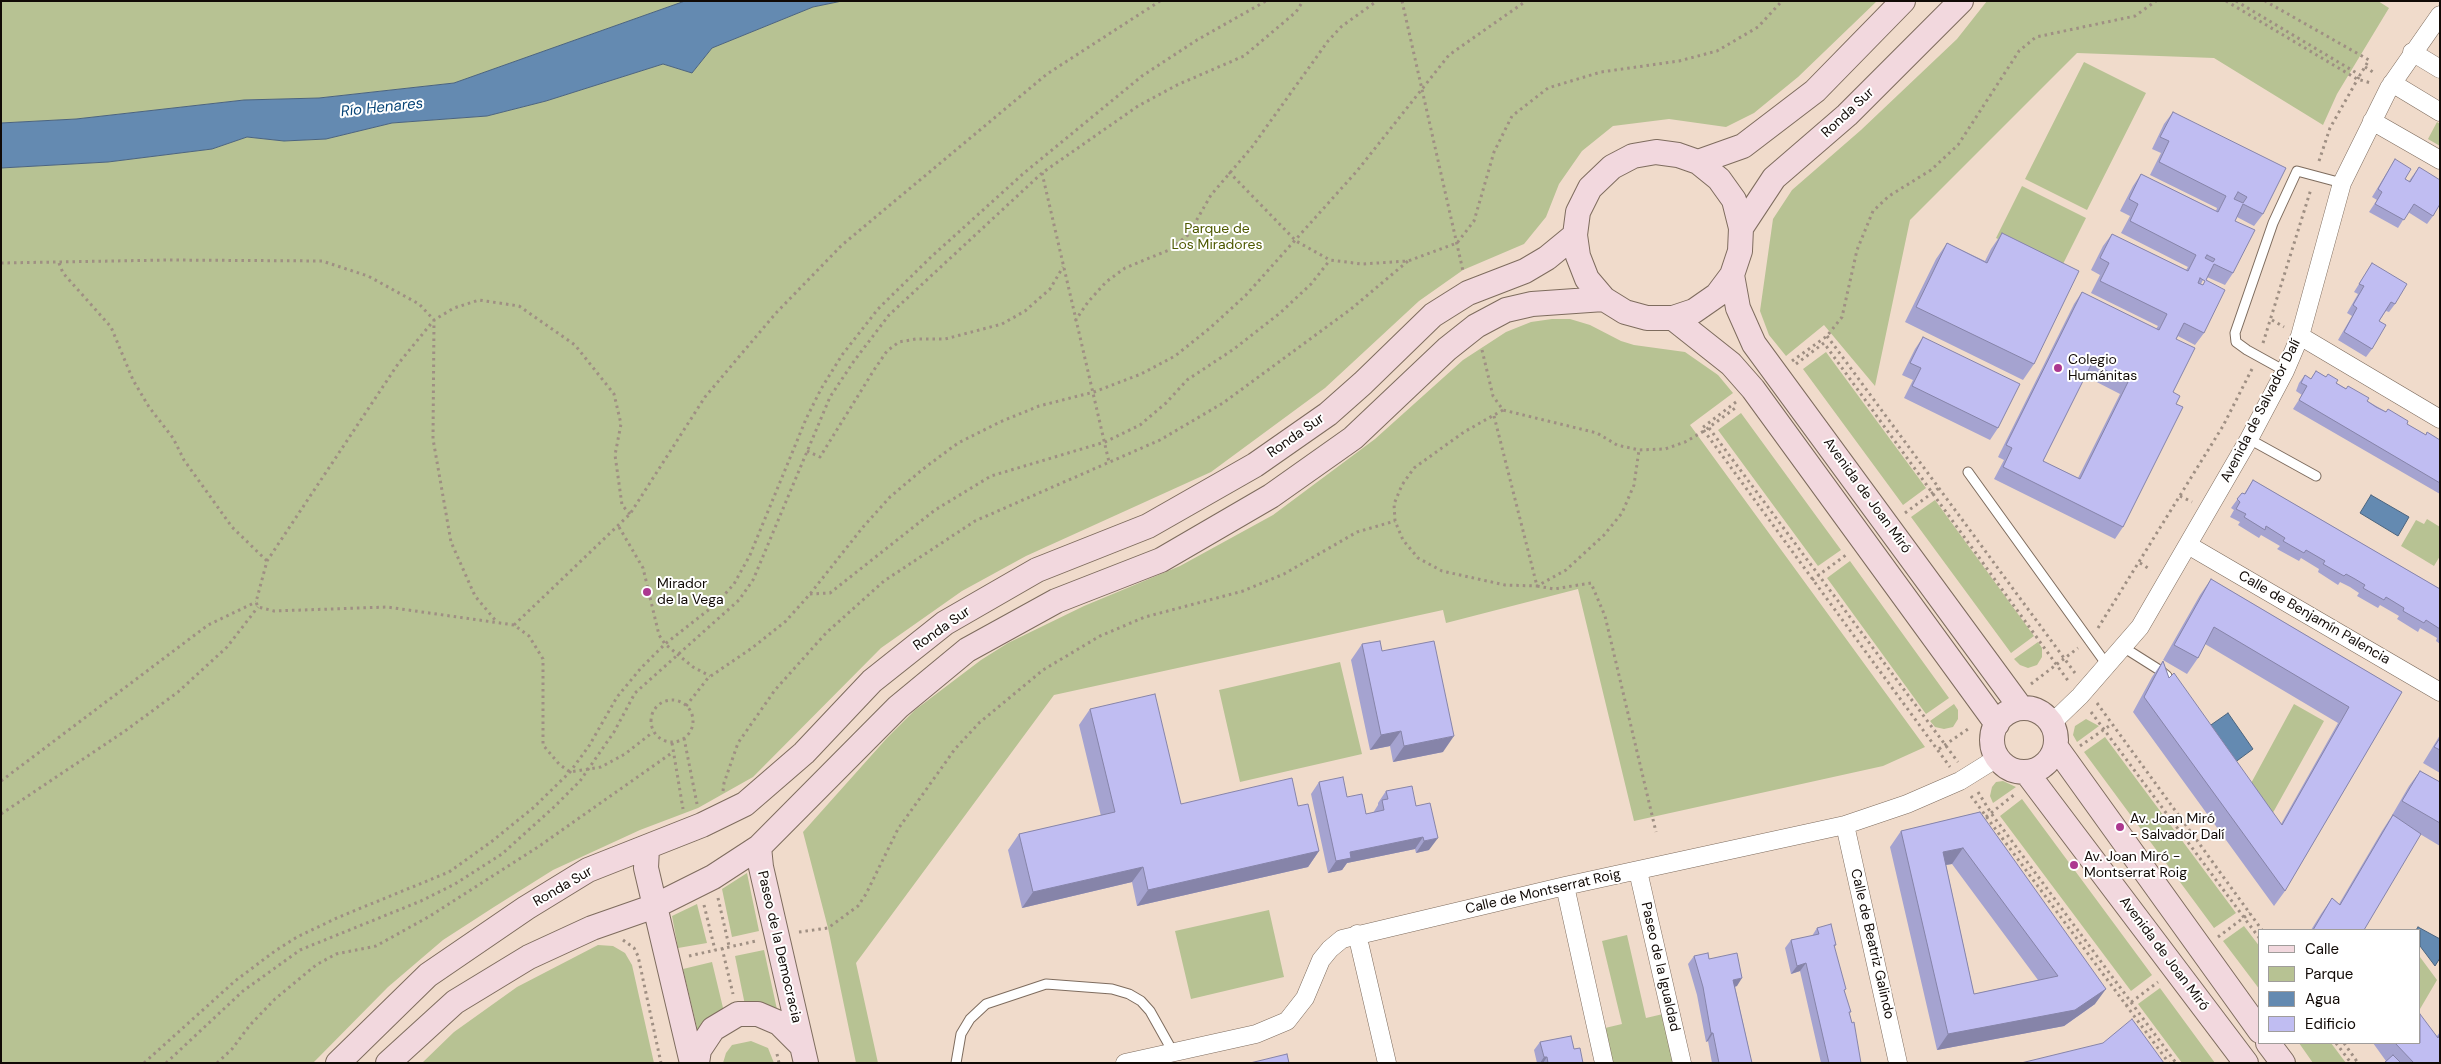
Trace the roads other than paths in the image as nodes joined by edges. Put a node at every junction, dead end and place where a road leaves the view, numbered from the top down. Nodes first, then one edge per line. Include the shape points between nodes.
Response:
1 (1903, 1) edge
2 (1961, 1) edge
3 (2440, 15) edge
4 (2412, 52) junction
5 (2440, 69) edge
6 (2391, 86) junction
7 (2440, 112) edge
8 (2372, 121) junction
9 (2440, 160) edge
10 (1698, 162) junction
11 (2342, 183) junction
12 (1742, 228) junction
13 (1575, 235) junction
14 (1732, 275) junction
15 (1604, 299) junction
16 (1673, 318) junction
17 (2300, 336) junction
18 (2285, 371) junction
19 (2440, 419) edge
20 (2249, 439) junction
21 (1968, 472) dead end
22 (2316, 476) dead end
23 (2188, 545) junction
24 (2123, 647) junction
25 (2108, 665) junction
26 (2176, 686) edge
27 (2440, 692) edge
28 (2021, 708) junction
29 (2052, 723) junction
30 (1996, 724) junction
31 (2056, 746) junction
32 (1997, 758) junction
33 (2028, 773) junction
34 (1845, 825) junction
35 (759, 847) junction
36 (648, 848) junction
37 (1638, 871) junction
38 (1565, 886) junction
39 (654, 906) junction
40 (1357, 934) junction
41 (2258, 1028) edge
42 (2269, 1044) edge
43 (1173, 1052) junction
44 (804, 1055) edge
45 (338, 1063) edge
46 (388, 1063) edge
47 (692, 1063) edge
48 (697, 1063) edge
49 (956, 1063) edge
50 (1125, 1063) edge
51 (1387, 1063) edge
52 (1604, 1063) edge
53 (1682, 1063) edge
54 (1898, 1063) edge
55 (2246, 1063) edge
56 (2282, 1063) edge

1 - 10 main road via 1815,90 1743,146
2 - 12 main road, Ronda Sur via 1847,115 1774,178
3 - 4 street, Avenida de Salvador Dalí
4 - 5 street
4 - 6 street, Avenida de Salvador Dalí
6 - 7 street
6 - 8 street, Avenida de Salvador Dalí
8 - 9 street
8 - 11 street, Avenida de Salvador Dalí
10 - 12 main road, Ronda Sur via 1720,179 1734,200
10 - 13 main road, Ronda Sur via 1656,152 1633,156 1612,167 1590,188 1578,212
11 - 17 street, Avenida de Salvador Dalí
11 - 18 lane via 2297,171 2274,222 2235,333 2236,342
12 - 14 main road, Ronda Sur via 1740,251
13 - 15 main road, Ronda Sur via 1578,256 1587,279
13 - 36 main road, Ronda Sur via 1525,271 1468,293 1433,314 1328,414 1255,465 1148,526 1037,570 945,623 872,681 779,777 745,804
14 - 16 main road, Ronda Sur via 1717,295 1694,311
14 - 28 main road, Avenida de Joan Miró via 1738,308 1754,344
15 - 16 main road, Ronda Sur via 1625,312 1647,318
15 - 35 main road via 1532,304 1506,310 1476,326 1447,349 1353,438 1271,496 1162,560 1056,600 966,650 898,708
16 - 30 main road, Avenida de Joan Miró via 1731,364 1755,391
17 - 18 street, Avenida de Salvador Dalí
17 - 19 street
18 - 20 street, Avenida de Salvador Dalí
20 - 22 lane
20 - 23 street, Avenida de Salvador Dalí
21 - 25 lane
23 - 24 street, Avenida de Salvador Dalí via 2140,627
23 - 27 street, Calle de Benjamín Palencia
24 - 25 street, Avenida de Salvador Dalí
24 - 26 lane via 2161,671
25 - 29 street, Avenida de Salvador Dalí
28 - 29 main road via 2036,710
28 - 30 main road via 2006,713
29 - 31 main road
30 - 32 main road via 1992,739
31 - 33 main road via 2050,761
31 - 41 main road
32 - 33 main road via 2013,771
32 - 34 street, Calle de Montserrat Roig via 1964,778 1907,804
33 - 55 main road, Avenida de Joan Miró
34 - 37 street, Calle de Montserrat Roig
34 - 54 street, Calle de Beatriz Galindo
35 - 39 main road via 713,877
35 - 44 main road, Paseo de la Democracia via 760,867
36 - 39 main road via 646,868
36 - 45 main road, Ronda Sur via 588,870 428,975
37 - 38 street, Calle de Montserrat Roig
37 - 53 street, Paseo de la Igualdad
38 - 40 street, Calle de Montserrat Roig
38 - 52 street
39 - 46 main road via 592,928 529,957 455,1002
39 - 47 main road
40 - 43 street, Calle de Montserrat Roig via 1342,939 1330,949 1305,998 1287,1021 1256,1034
40 - 51 street
42 - 56 main road
43 - 49 lane via 1150,1011 1129,994 1112,989 1046,984 986,1004 970,1019 961,1034
43 - 50 street, Calle de Montserrat Roig
44 - 48 main road, Paseo de la Democracia via 779,1023 758,1014 738,1014 713,1029 699,1050

